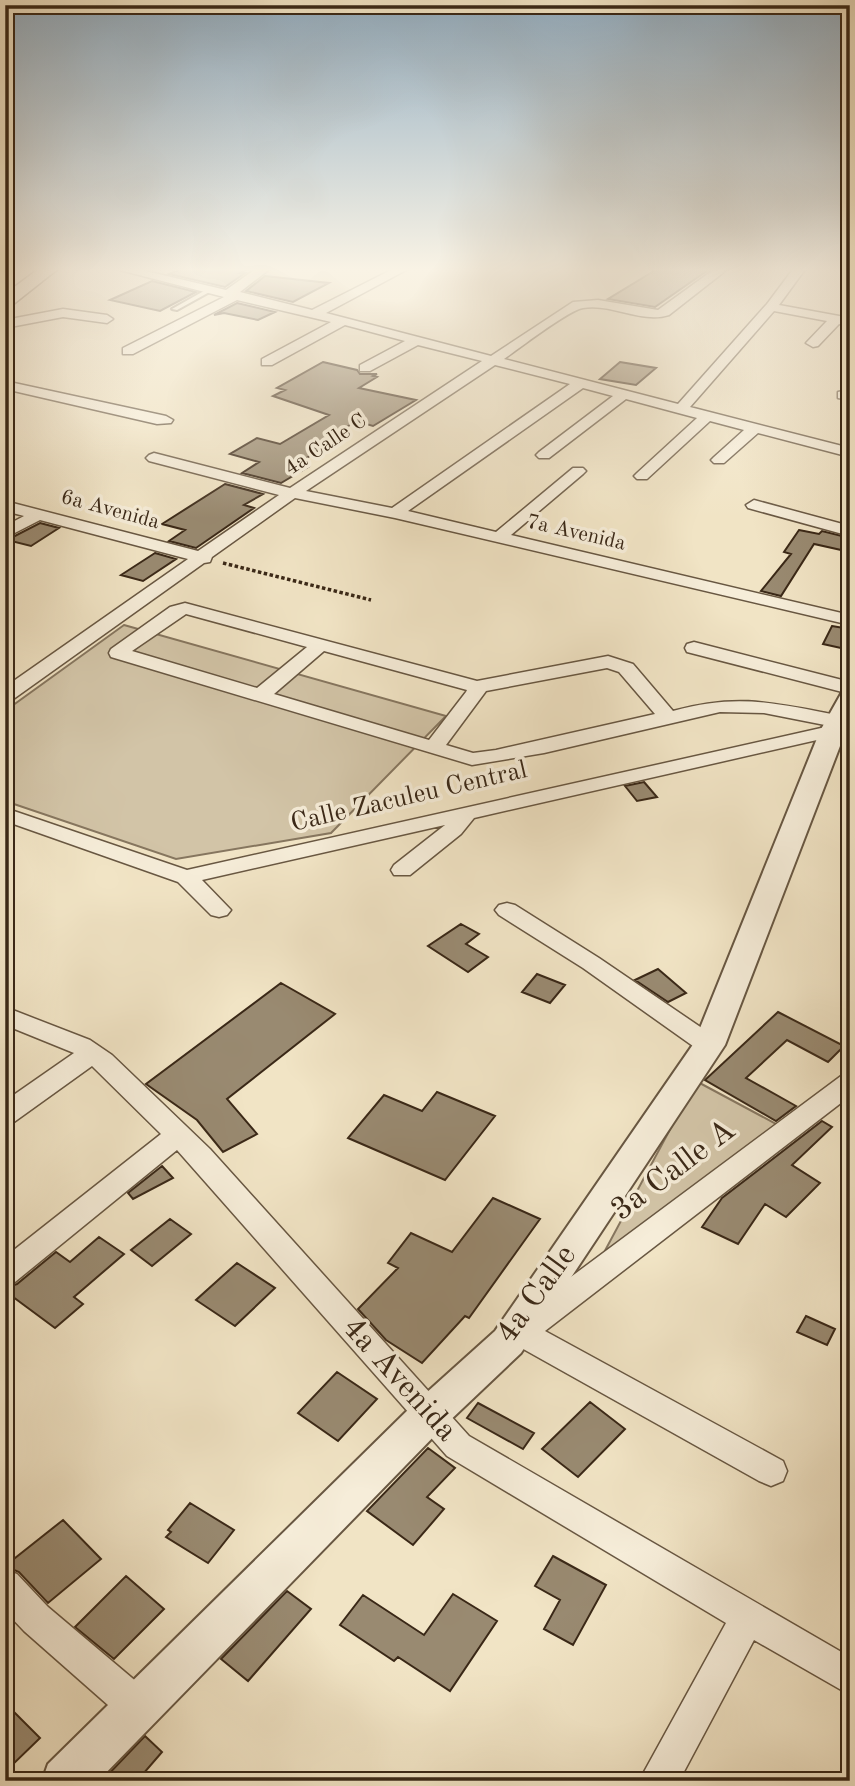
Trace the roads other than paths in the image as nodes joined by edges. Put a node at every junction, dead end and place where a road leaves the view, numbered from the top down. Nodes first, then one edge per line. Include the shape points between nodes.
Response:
1 (287, 351) edge
2 (395, 351) edge
3 (462, 351) edge
4 (505, 351) edge
5 (732, 351) edge
6 (493, 359) junction
7 (267, 362) dead end
8 (365, 368) dead end
9 (580, 383) junction
10 (5, 385) edge
11 (624, 394) junction
12 (681, 409) junction
13 (708, 416) junction
14 (166, 420) dead end
15 (755, 428) junction
16 (850, 453) edge
17 (544, 455) dead end
18 (154, 458) dead end
19 (719, 460) dead end
20 (578, 471) dead end
21 (642, 476) dead end
22 (292, 493) junction
23 (5, 506) edge
24 (754, 506) dead end
25 (395, 513) junction
26 (38, 515) junction
27 (850, 531) edge
28 (5, 533) edge
29 (498, 538) junction
30 (204, 558) junction
31 (850, 620) edge
32 (81, 642) junction
33 (321, 644) junction
34 (694, 648) dead end
35 (118, 653) junction
36 (477, 687) junction
37 (850, 688) edge
38 (261, 695) junction
39 (5, 696) edge
40 (668, 717) junction
41 (840, 717) edge
42 (433, 748) junction
43 (467, 813) junction
44 (5, 814) edge
45 (402, 870) dead end
46 (186, 877) junction
47 (219, 910) dead end
48 (507, 910) dead end
49 (5, 1016) edge
50 (709, 1045) junction
51 (92, 1053) junction
52 (850, 1082) edge
53 (5, 1115) edge
54 (178, 1135) junction
55 (5, 1274) edge
56 (514, 1337) junction
57 (429, 1415) junction
58 (771, 1471) dead end
59 (5, 1586) edge
60 (748, 1617) junction
61 (850, 1677) edge
62 (138, 1707) junction
63 (65, 1781) edge
64 (657, 1781) edge

1 - 7 street
2 - 8 street
3 - 6 street
4 - 6 street, 4a Calle C
5 - 12 street
6 - 9 street
6 - 22 street, 4a Calle C
9 - 11 street
9 - 25 street
10 - 14 street
11 - 12 street
11 - 17 street
12 - 13 street
13 - 15 street
13 - 21 street
15 - 16 street
15 - 19 street
18 - 22 street, 7a Avenida
20 - 29 street
22 - 25 street, 7a Avenida
22 - 30 street, 4a Calle C
23 - 26 street, 6a Avenida
24 - 27 street
25 - 29 street, 7a Avenida
26 - 28 street
26 - 30 street, 6a Avenida
29 - 31 street, 7a Avenida
30 - 32 street, 4a Calle C
32 - 35 street
32 - 39 street, 4a Calle C
33 - 35 street via 180,609
33 - 36 street
33 - 38 street
34 - 37 street
35 - 38 street
36 - 40 street via 608,662 626,667
36 - 42 street
38 - 42 street
40 - 41 street via 720,706 772,707
40 - 42 street via 499,757 472,759
41 - 43 street, Calle Zaculeu Central
41 - 50 street, 4a Calle
43 - 45 street via 453,830
43 - 46 street, Calle Zaculeu Central
44 - 46 street
46 - 47 street
48 - 50 street
49 - 51 street, 4a Avenida
50 - 56 street, 4a Calle
51 - 53 street
51 - 54 street, 4a Avenida
52 - 56 street, 3a Calle A
54 - 55 street
54 - 57 street, 4a Avenida
56 - 57 street, 4a Calle
56 - 58 street
57 - 60 street, 4a Avenida via 458,1446
57 - 62 street, 4a Calle
59 - 62 street via 36,1619
60 - 61 street, 4a Avenida
60 - 64 street
62 - 63 street, 4a Calle

